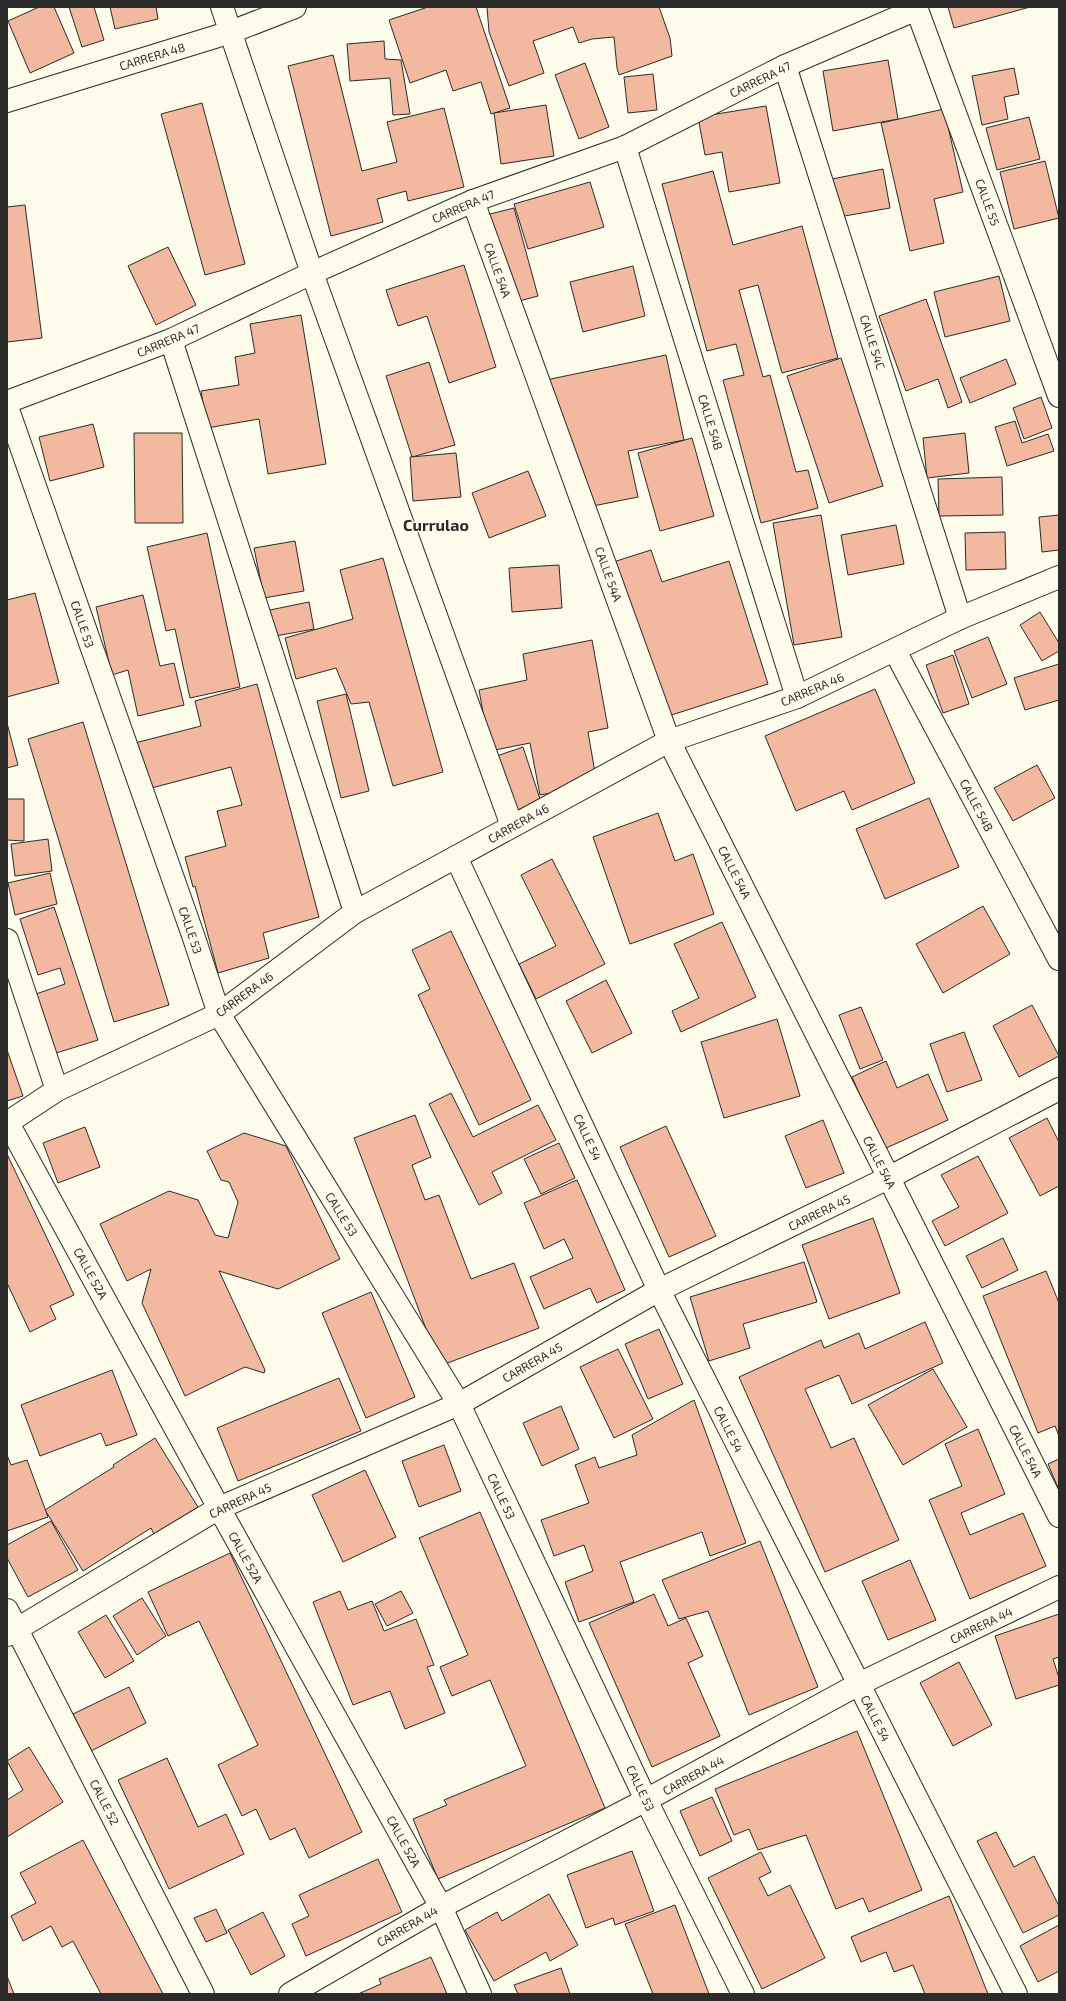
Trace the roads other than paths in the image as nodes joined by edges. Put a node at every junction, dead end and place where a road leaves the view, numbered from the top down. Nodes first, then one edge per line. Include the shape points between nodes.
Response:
1 (222, 7) edge
2 (295, 7) edge
3 (917, 8) edge
4 (231, 32) junction
5 (785, 66) junction
6 (7, 101) edge
7 (625, 146) junction
8 (472, 201) junction
9 (312, 273) junction
10 (171, 340) junction
11 (1059, 396) edge
12 (7, 402) edge
13 (7, 408) edge
14 (1059, 577) edge
15 (960, 618) junction
16 (895, 651) junction
17 (797, 697) junction
18 (669, 741) junction
19 (512, 826) junction
20 (456, 857) junction
21 (355, 912) junction
22 (7, 940) edge
23 (1059, 959) edge
24 (219, 1014) junction
25 (1059, 1089) edge
26 (57, 1090) junction
27 (8, 1123) edge
28 (888, 1178) junction
29 (659, 1290) junction
30 (459, 1404) junction
31 (219, 1508) junction
32 (1059, 1516) edge
33 (1059, 1587) edge
34 (7, 1610) edge
35 (12, 1633) edge
36 (859, 1684) junction
37 (646, 1800) junction
38 (441, 1907) junction
39 (203, 1994) edge
40 (290, 1994) edge
41 (480, 1994) edge
42 (743, 1994) edge
43 (1016, 1994) edge

1 - 4 street
2 - 4 street, CARRERA 48
3 - 5 street, CARRERA 47
3 - 11 street, CALLE 55
4 - 6 street, CARRERA 48
4 - 9 street
5 - 7 street, CARRERA 47
5 - 15 street, CALLE 54C
7 - 8 street, CARRERA 47
7 - 17 street, CALLE 54B
8 - 9 street, CARRERA 47
8 - 18 street, CALLE 54A
9 - 10 street, CARRERA 47
9 - 19 street
10 - 12 street, CARRERA 47
10 - 21 street
13 - 24 street, CALLE 53
14 - 15 street, CARRERA 46
15 - 16 street, CARRERA 46
16 - 17 street, CARRERA 46
16 - 23 street, CALLE 54B
17 - 18 street, CARRERA 46
18 - 19 street, CARRERA 46
18 - 28 street, CALLE 54A
19 - 20 street, CARRERA 46
20 - 21 street, CARRERA 46
20 - 29 street, CALLE 54
21 - 24 street, CARRERA 46
22 - 26 street
24 - 26 street, CARRERA 46
24 - 30 street, CALLE 53
25 - 28 street, CARRERA 45
26 - 27 street, CARRERA 46
27 - 31 street, CALLE 52A
28 - 29 street, CARRERA 45
28 - 32 street, CALLE 54A
29 - 30 street, CARRERA 45
29 - 36 street, CALLE 54
30 - 31 street, CARRERA 45
30 - 37 street, CALLE 53
31 - 35 street, CARRERA 45
31 - 38 street, CALLE 52A
33 - 36 street, CARRERA 44
34 - 35 street, CALLE 52
35 - 39 street, CALLE 52
36 - 37 street, CARRERA 44
36 - 43 street, CALLE 54
37 - 38 street, CARRERA 44
37 - 42 street, CALLE 53
38 - 40 street, CARRERA 44
38 - 41 street, CALLE 52A

